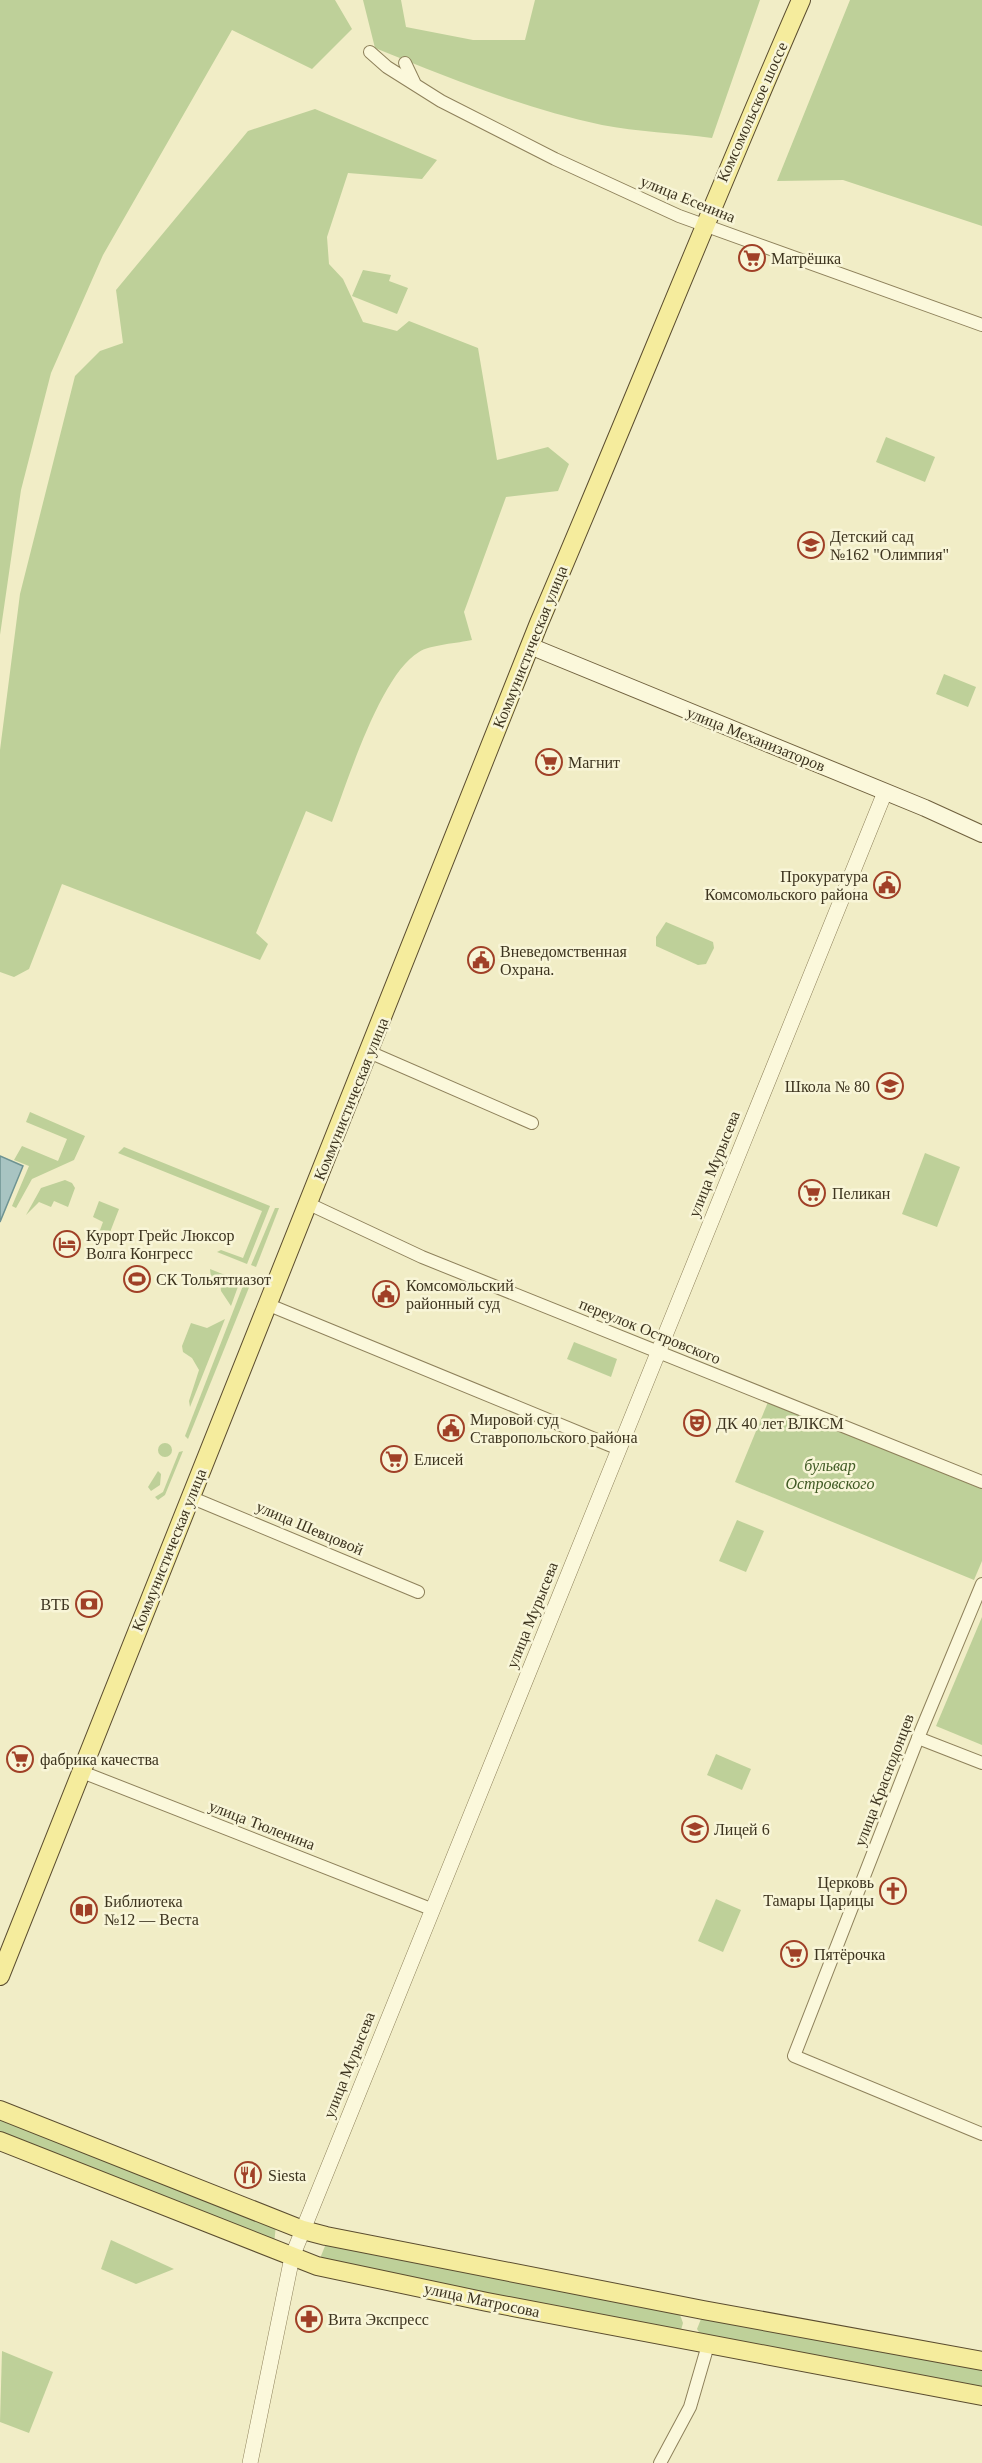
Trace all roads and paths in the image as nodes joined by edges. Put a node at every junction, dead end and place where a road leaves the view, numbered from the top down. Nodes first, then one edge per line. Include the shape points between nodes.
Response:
1 (801, 0) edge
2 (370, 52) dead end
3 (405, 63) dead end
4 (414, 84) junction
5 (706, 224) junction
6 (982, 325) edge
7 (530, 646) junction
8 (885, 792) junction
9 (982, 834) edge
10 (369, 1052) junction
11 (532, 1123) dead end
12 (309, 1204) junction
13 (269, 1305) junction
14 (657, 1351) junction
15 (619, 1449) junction
16 (982, 1482) edge
17 (190, 1497) junction
18 (982, 1584) edge
19 (418, 1592) dead end
20 (918, 1738) junction
21 (982, 1763) edge
22 (82, 1772) junction
23 (431, 1909) junction
24 (0, 1976) edge
25 (0, 2109) edge
26 (982, 2134) edge
27 (0, 2141) edge
28 (303, 2230) junction
29 (292, 2257) junction
30 (691, 2308) junction
31 (684, 2340) junction
32 (708, 2345) junction
33 (982, 2361) edge
34 (982, 2396) edge
35 (250, 2463) edge
36 (660, 2463) edge

1 - 5 main road, Комсомольское шоссе
2 - 4 street, улица Есенина
3 - 4 street
4 - 5 street, улица Есенина via 555,159 679,216
5 - 6 street, улица Есенина
5 - 7 main road, Коммунистическая улица
7 - 8 main road, улица Механизаторов
7 - 10 main road, Коммунистическая улица
8 - 9 main road, улица Механизаторов
8 - 14 street, улица Мурысева
10 - 11 street
10 - 12 main road, Коммунистическая улица
12 - 13 main road, Коммунистическая улица
12 - 14 street, переулок Островского via 422,1257
13 - 15 street
13 - 17 main road, Коммунистическая улица
14 - 15 street, улица Мурысева
14 - 16 street, переулок Островского
15 - 23 street, улица Мурысева
17 - 19 street, улица Шевцовой
17 - 22 main road, Коммунистическая улица
18 - 20 street, улица Краснодонцев
20 - 21 street
20 - 26 street, улица Краснодонцев via 794,2056
22 - 23 street, улица Тюленина
22 - 24 main road, Коммунистическая улица
23 - 28 street, улица Мурысева
25 - 28 main road, улица Матросова
27 - 29 main road, улица Матросова
28 - 29 street, улица Мурысева
28 - 30 main road, улица Матросова
29 - 31 main road, улица Матросова via 317,2266
29 - 35 street, улица Мурысева
30 - 31 main road
30 - 33 main road, улица Матросова
31 - 32 main road, улица Матросова
32 - 34 main road, улица Матросова
32 - 36 street via 690,2407

